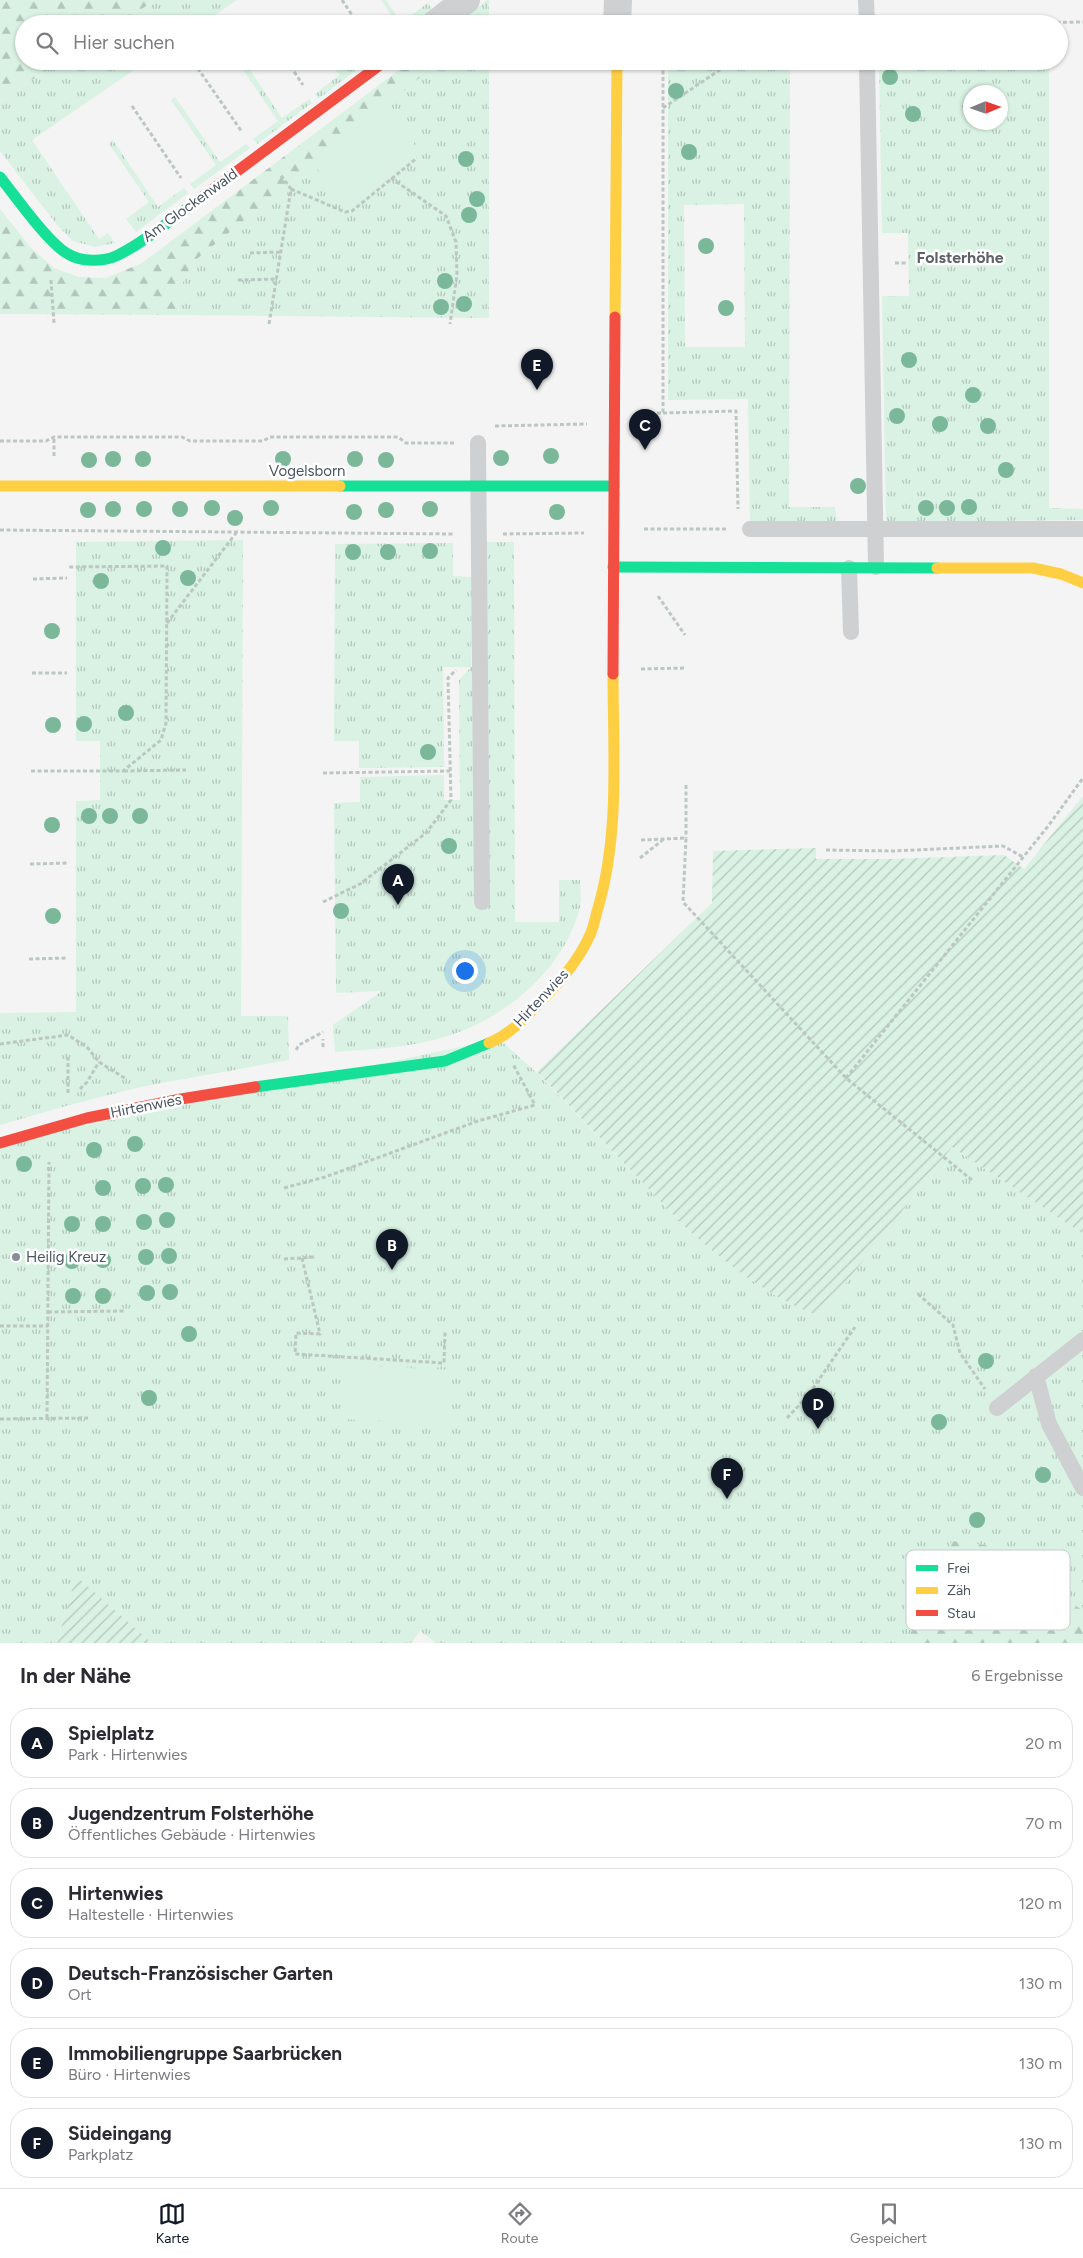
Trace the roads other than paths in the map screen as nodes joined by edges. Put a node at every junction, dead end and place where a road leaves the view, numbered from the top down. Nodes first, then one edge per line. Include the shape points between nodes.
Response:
1 (466, 0) edge
2 (618, 0) edge
3 (866, 0) edge
4 (447, 15) edge
5 (618, 15) edge
6 (867, 15) edge
7 (374, 70) edge
8 (617, 70) edge
9 (867, 70) edge
10 (0, 177) edge
11 (478, 443) road end
12 (0, 486) edge
13 (478, 486) junction
14 (614, 486) junction
15 (876, 528) junction
16 (744, 529) road end
17 (1083, 529) edge
18 (613, 567) junction
19 (876, 567) junction
20 (849, 568) junction
21 (1083, 583) edge
22 (851, 632) dead end
23 (482, 902) dead end
24 (0, 1142) edge
25 (1083, 1340) edge
26 (1036, 1376) junction
27 (998, 1408) road end
28 (1083, 1488) edge

1 - 4 street
2 - 5 street
3 - 6 lane
7 - 10 street, Am Glockenwald via 131,248 114,257 80,259 67,254 49,238
8 - 14 street, Hirtenwies
9 - 15 lane
11 - 13 lane
12 - 13 street, Vogelsborn
13 - 14 street, Vogelsborn
13 - 23 lane
14 - 18 street, Hirtenwies
15 - 16 lane
15 - 17 lane
15 - 19 lane
18 - 20 street
18 - 24 street, Hirtenwies via 612,840 606,878 590,936 572,966 520,1023 498,1039 445,1061 181,1099 95,1116
19 - 20 street
19 - 21 street via 1032,568
20 - 22 lane
25 - 26 lane
26 - 27 lane
26 - 28 lane via 1048,1424

